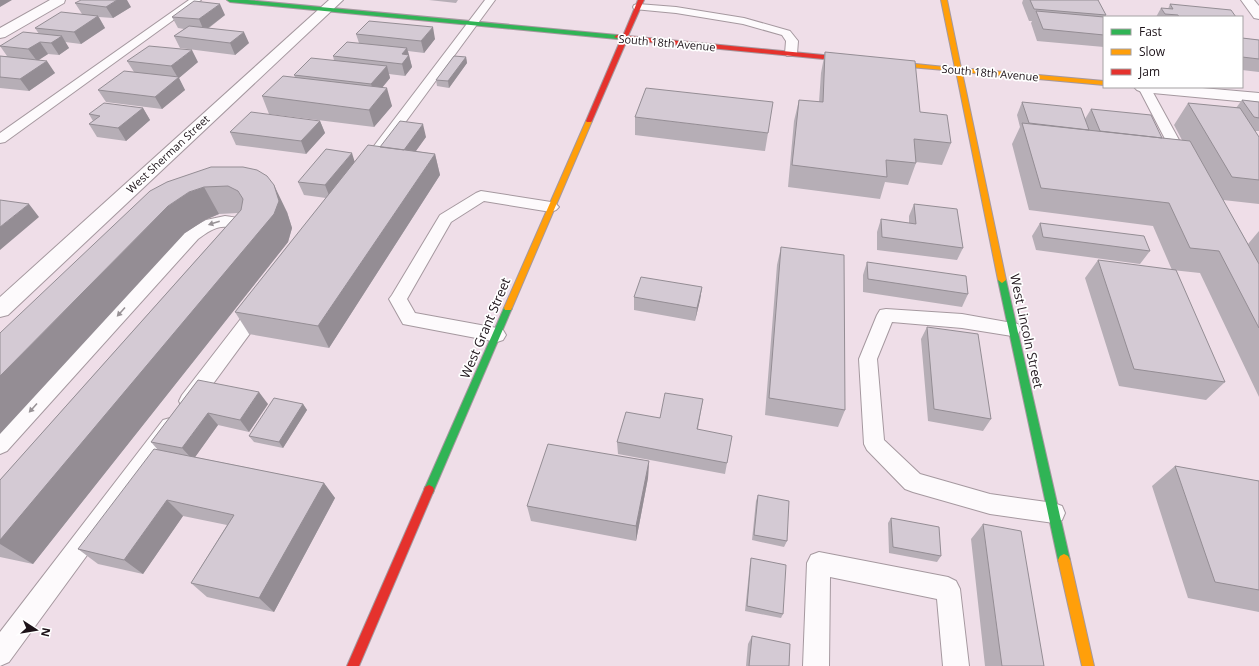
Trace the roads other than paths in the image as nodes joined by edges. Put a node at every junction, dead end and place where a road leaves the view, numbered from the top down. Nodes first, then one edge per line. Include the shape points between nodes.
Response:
1 (59, 0) edge
2 (196, 0) edge
3 (230, 0) edge
4 (490, 0) edge
5 (944, 0) edge
6 (1247, 0) edge
7 (639, 3) edge
8 (332, 5) edge
9 (1259, 15) edge
10 (472, 24) junction
11 (0, 34) edge
12 (624, 39) junction
13 (791, 54) junction
14 (861, 60) edge
15 (876, 62) edge
16 (959, 70) junction
17 (1103, 83) edge
18 (1144, 88) edge
19 (1154, 88) edge
20 (1259, 98) edge
21 (0, 139) edge
22 (1188, 170) edge
23 (357, 178) edge
24 (551, 207) junction
25 (234, 251) edge
26 (271, 292) edge
27 (0, 309) edge
28 (1012, 329) junction
29 (497, 335) junction
30 (0, 445) edge
31 (1054, 513) junction
32 (0, 653) edge
33 (353, 666) edge
34 (816, 666) edge
35 (956, 666) edge
36 (1088, 666) edge

1 - 11 street
2 - 21 lane
3 - 8 street, South 18th Avenue
4 - 10 lane
5 - 16 street, West Lincoln Street
6 - 9 street
7 - 12 street, West Grant Street
7 - 13 lane via 737,20 786,33 792,41
8 - 10 street, South 18th Avenue
8 - 27 street, West Sherman Street
10 - 12 street, South 18th Avenue
10 - 23 lane
12 - 13 street, South 18th Avenue
12 - 24 street, West Grant Street
13 - 14 street, South 18th Avenue
15 - 16 street, South 18th Avenue
16 - 17 street, South 18th Avenue
16 - 28 street, West Lincoln Street
18 - 22 lane
19 - 20 street
24 - 29 street, West Grant Street
24 - 29 lane via 481,196 445,219 398,299 409,319
25 -> 30 lane via 244,238 245,228 237,223 221,221 192,234
26 - 32 lane
28 - 31 street, West Lincoln Street
28 - 31 lane via 962,321 886,315 868,359 874,444 913,482 990,504
29 - 33 street, West Grant Street
31 - 36 street, West Lincoln Street
34 - 35 lane via 820,563 948,589

